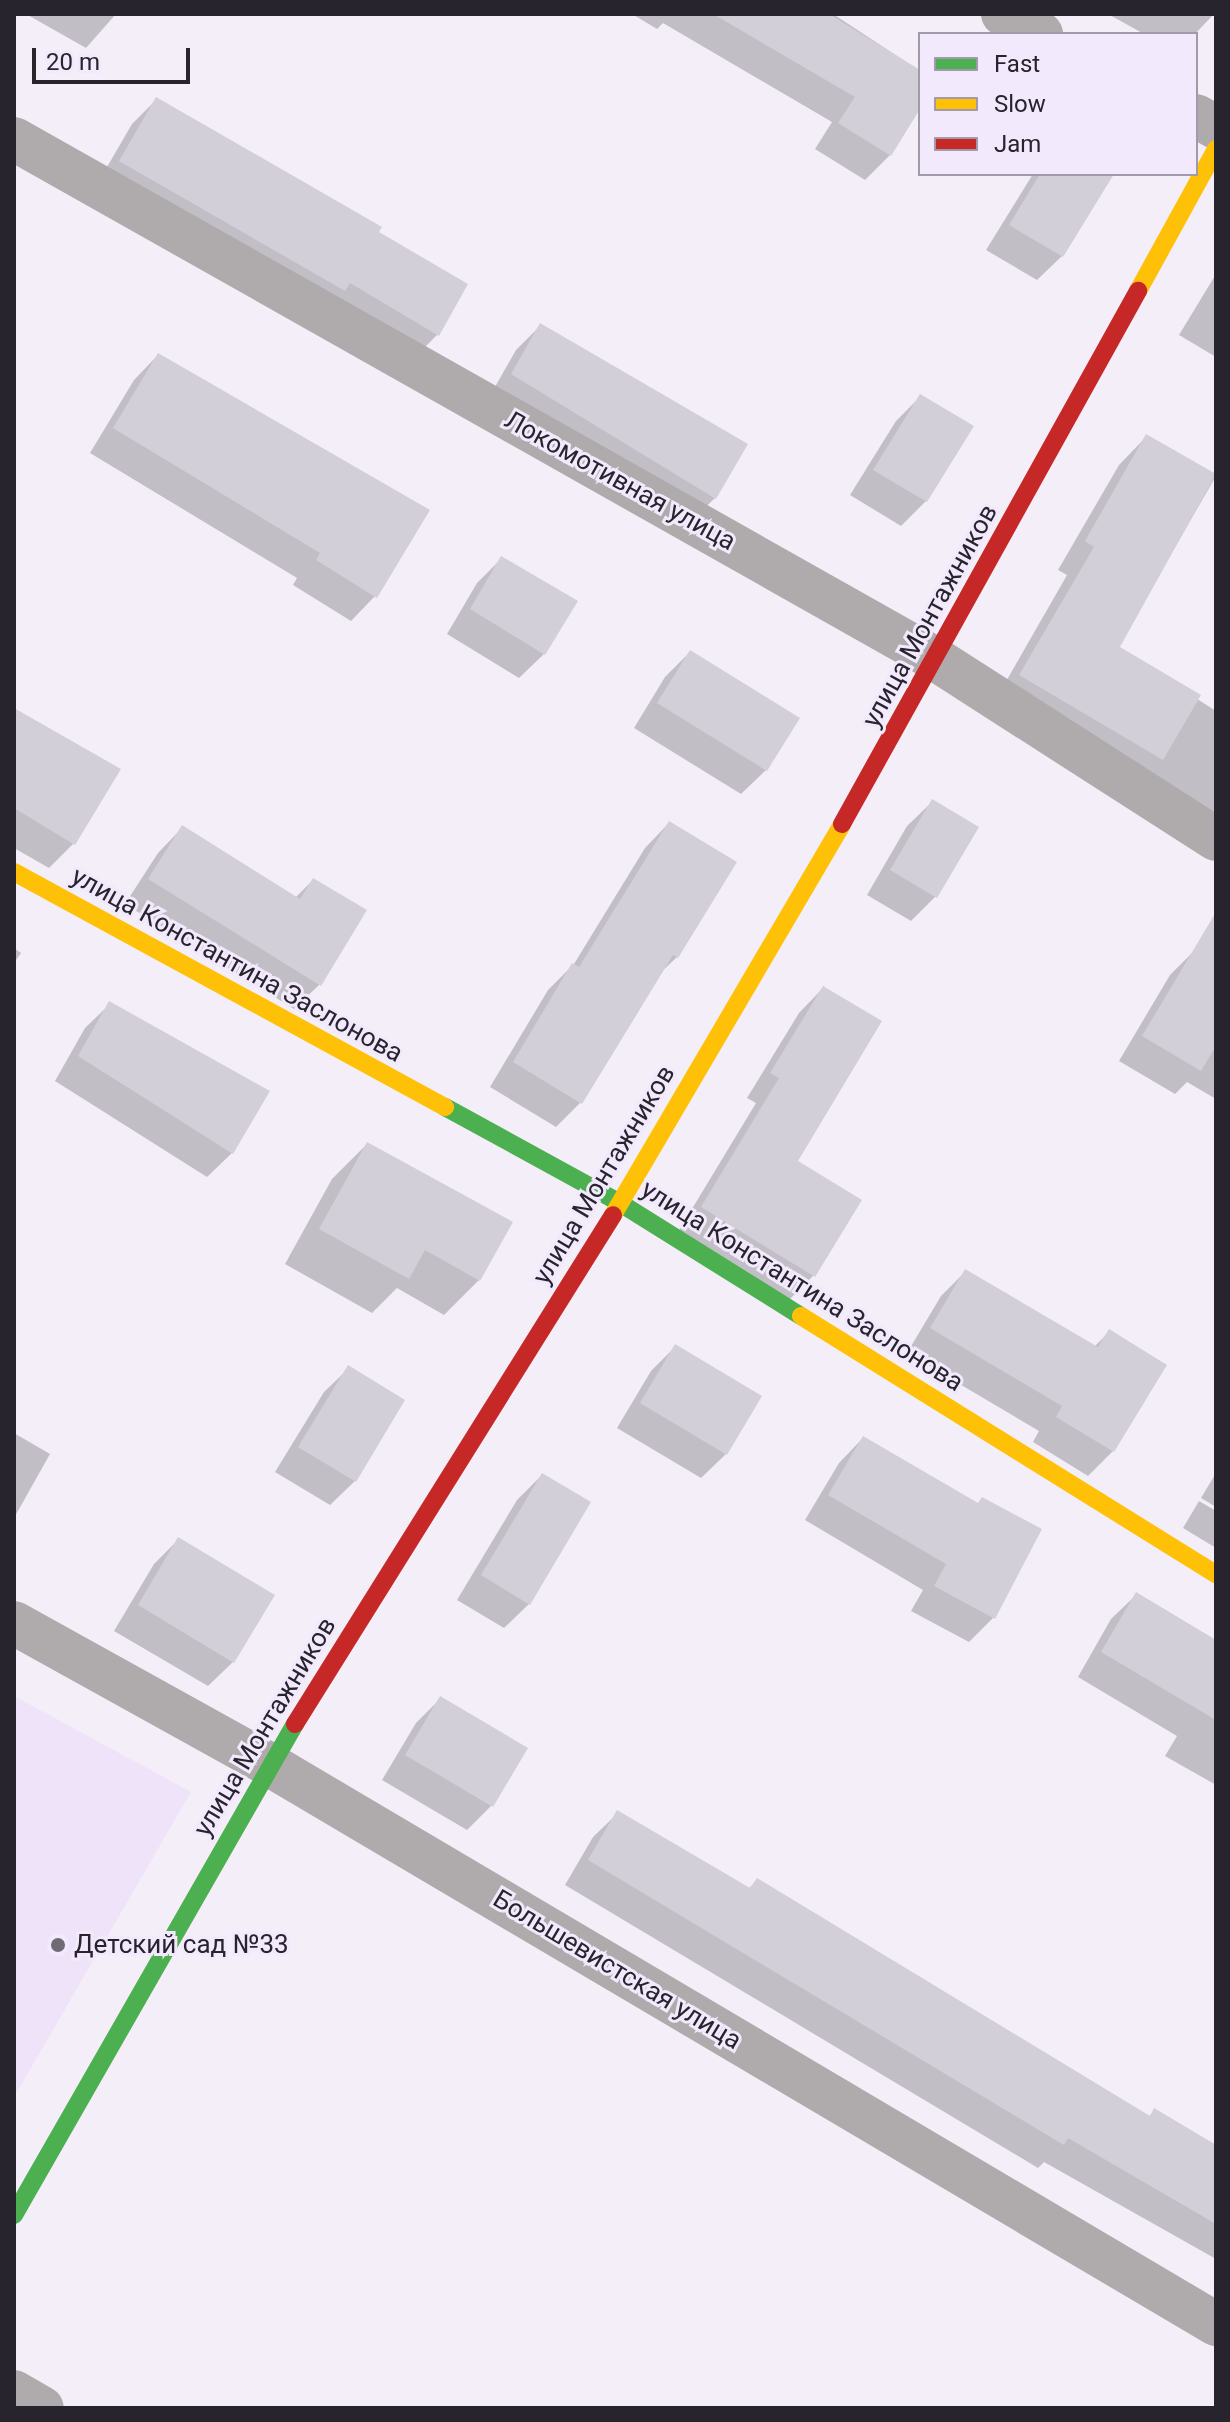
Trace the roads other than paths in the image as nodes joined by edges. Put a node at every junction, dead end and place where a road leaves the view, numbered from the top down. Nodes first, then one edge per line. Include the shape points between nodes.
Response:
1 (1003, 14) edge
2 (1037, 32) edge
3 (1198, 117) edge
4 (1216, 127) edge
5 (14, 139) edge
6 (1216, 149) edge
7 (937, 660) junction
8 (1216, 839) edge
9 (14, 872) edge
10 (620, 1203) junction
11 (1216, 1574) edge
12 (14, 1623) edge
13 (270, 1765) junction
14 (14, 2215) edge
15 (1216, 2324) edge
16 (14, 2392) edge
17 (42, 2408) edge

1 - 2 street
3 - 4 street
5 - 7 street, Локомотивная улица
6 - 7 street, улица Монтажников
7 - 8 street, Локомотивная улица
7 - 10 street, улица Монтажников
9 - 10 street, улица Константина Заслонова
10 - 11 street, улица Константина Заслонова
10 - 13 street, улица Монтажников
12 - 13 street, Большевистская улица
13 - 14 street, улица Монтажников
13 - 15 street, Большевистская улица
16 - 17 street

